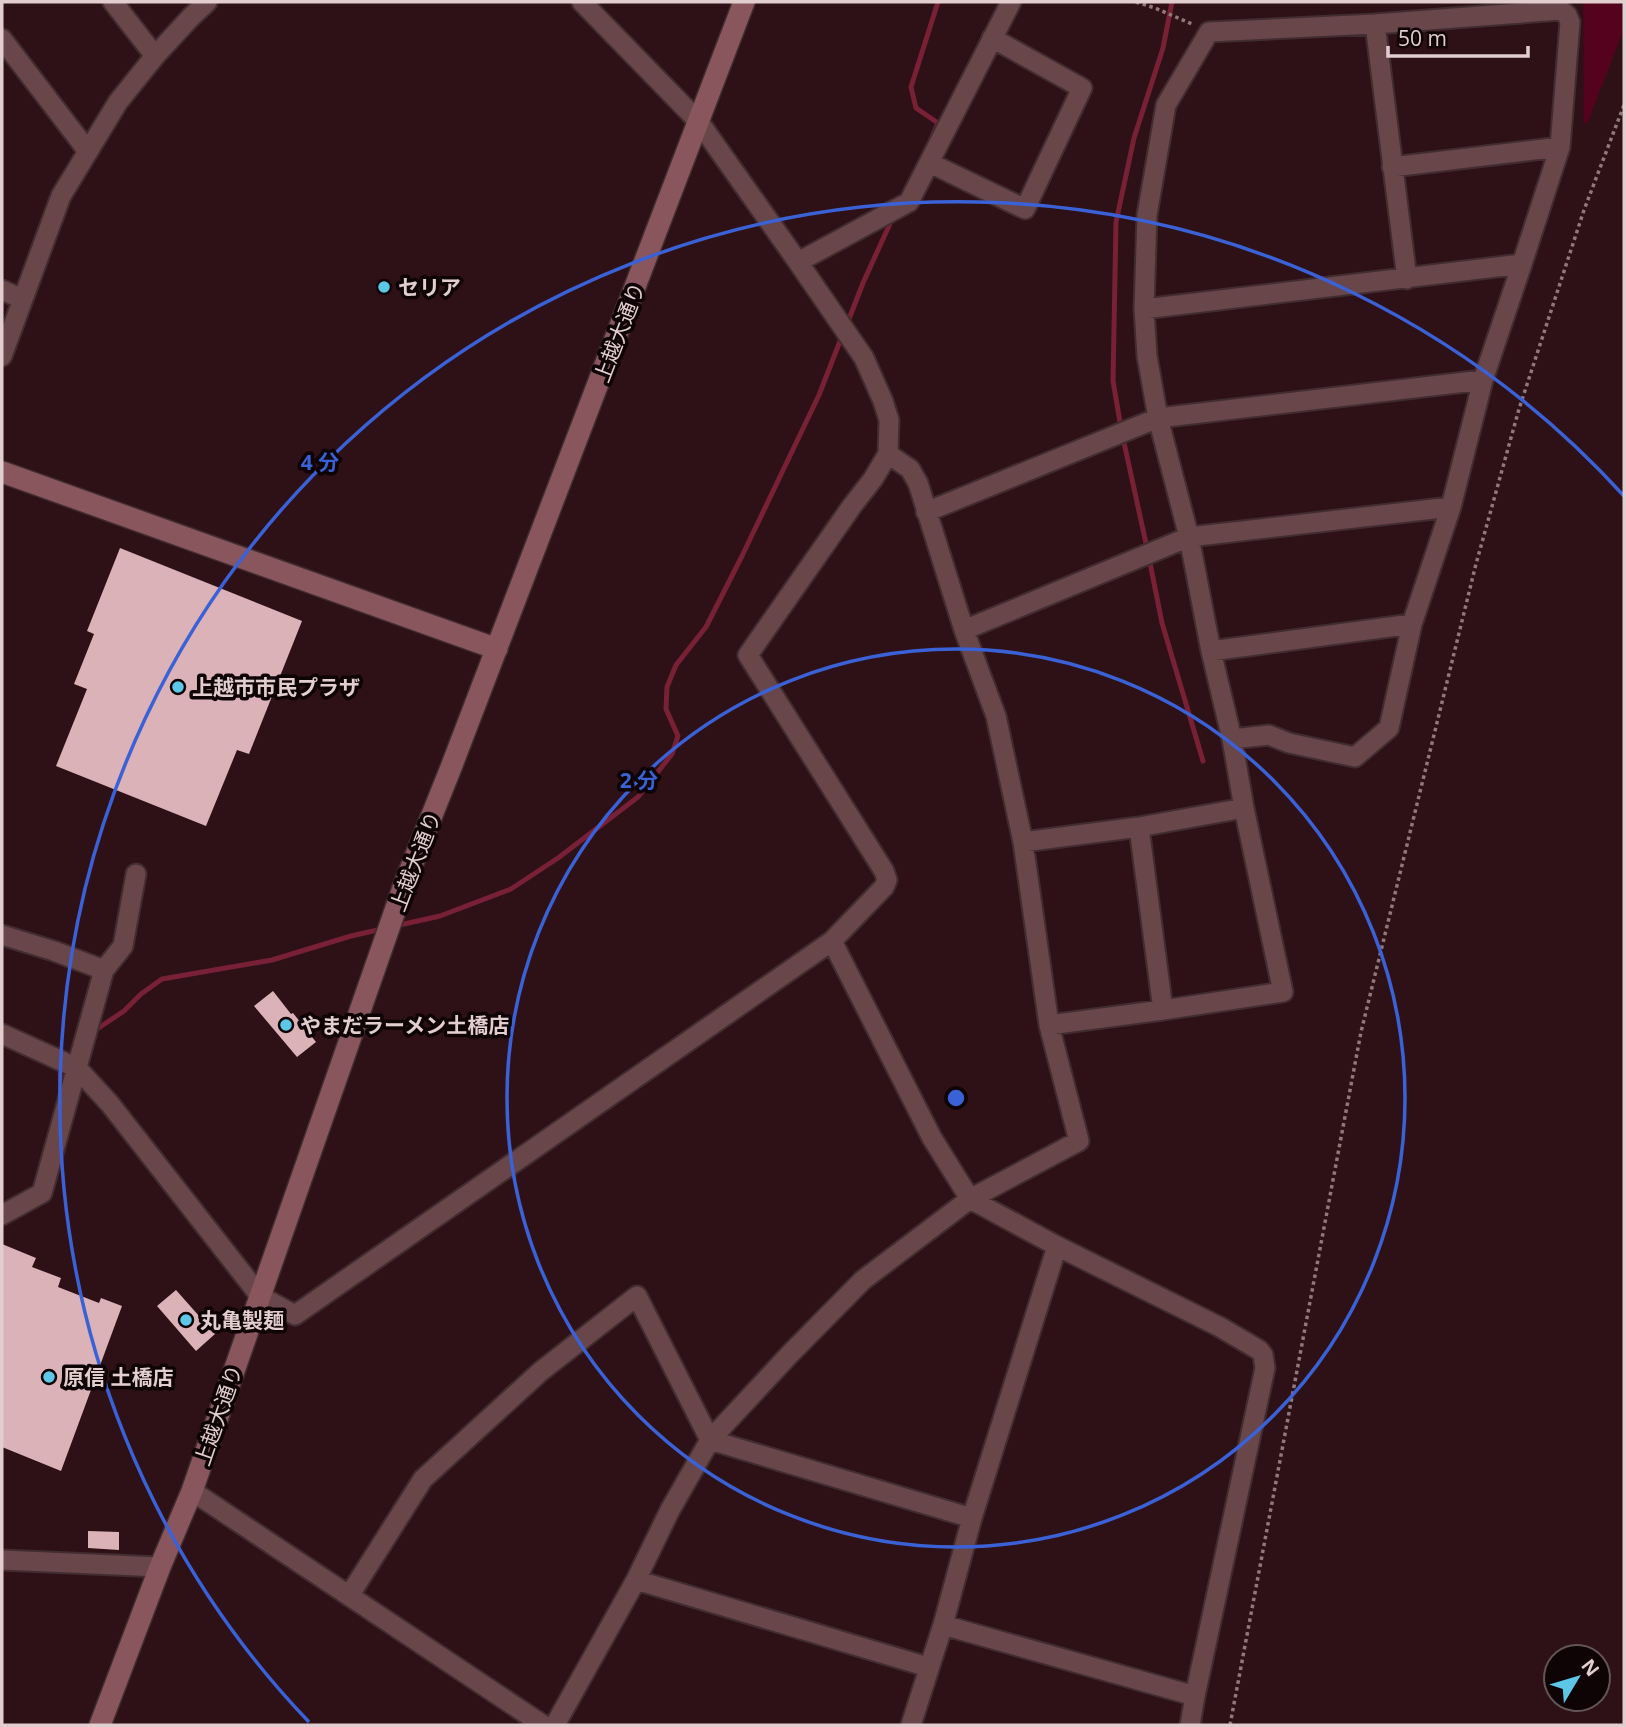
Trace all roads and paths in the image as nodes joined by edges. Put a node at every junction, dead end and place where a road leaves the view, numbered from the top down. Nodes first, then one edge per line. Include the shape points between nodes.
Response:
1 (113, 2) edge
2 (207, 2) edge
3 (582, 2) edge
4 (744, 2) edge
5 (1011, 2) edge
6 (1136, 2) edge
7 (1375, 24) junction
8 (1209, 32) junction
9 (992, 38) junction
10 (2, 39) edge
11 (155, 56) junction
12 (1624, 105) edge
13 (699, 122) junction
14 (1560, 146) junction
15 (87, 150) junction
16 (930, 163) junction
17 (1392, 167) junction
18 (798, 262) junction
19 (1522, 264) junction
20 (1407, 279) junction
21 (2, 290) edge
22 (22, 299) junction
23 (1144, 309) junction
24 (2, 356) edge
25 (1483, 380) junction
26 (1158, 418) junction
27 (888, 454) junction
28 (2, 472) edge
29 (1451, 507) junction
30 (926, 512) junction
31 (1189, 537) junction
32 (1412, 624) junction
33 (964, 630) junction
34 (497, 649) junction
35 (1211, 651) junction
36 (1232, 739) junction
37 (1244, 808) junction
38 (1139, 827) junction
39 (1023, 842) junction
40 (136, 874) dead end
41 (2, 935) edge
42 (832, 941) junction
43 (104, 970) junction
44 (1163, 1010) junction
45 (1049, 1026) junction
46 (2, 1034) edge
47 (77, 1068) junction
48 (970, 1199) junction
49 (2, 1215) edge
50 (1057, 1246) junction
51 (260, 1296) junction
52 (710, 1440) junction
53 (192, 1491) junction
54 (972, 1518) junction
55 (2, 1560) edge
56 (160, 1567) junction
57 (636, 1580) junction
58 (349, 1596) junction
59 (943, 1625) junction
60 (928, 1667) junction
61 (1195, 1696) junction
62 (100, 1725) edge
63 (543, 1725) edge
64 (555, 1725) edge
65 (911, 1725) edge
66 (1190, 1725) edge
67 (1230, 1725) edge

1 - 11 street
2 - 11 street
3 - 13 street
4 - 13 main road, 上越大通り
5 - 9 street
6 - 8 path
7 - 8 street
7 - 14 street via 1561,10 1570,22
7 - 17 street
8 - 23 street via 1166,105 1147,215
9 - 16 street
9 - 16 street via 1082,88 1026,209
10 - 15 street
11 - 15 street
12 - 67 path via 1584,210 1519,409 1476,564 1368,1005
13 - 18 street
13 - 34 main road, 上越大通り
14 - 17 street
14 - 19 street
15 - 22 street via 61,196
16 - 18 street via 909,202
17 - 20 street
18 - 27 street via 872,375 889,420
19 - 20 street
19 - 25 street
20 - 23 street
21 - 22 street
22 - 24 street
23 - 26 street
25 - 26 street
25 - 29 street
26 - 30 street
26 - 31 street
27 - 30 street via 910,469
27 - 42 street via 748,655 887,880
28 - 34 main road
29 - 31 street
29 - 32 street
30 - 33 street
31 - 33 street
31 - 35 street
32 - 35 street
32 - 36 street via 1389,728 1355,757 1269,735
33 - 39 street via 996,716
34 - 51 main road, 上越大通り via 404,886
35 - 36 street
36 - 37 street
37 - 38 street
37 - 44 street via 1283,992
38 - 39 street
38 - 44 street
39 - 45 street
40 - 43 street via 123,946
41 - 43 street
42 - 48 street via 932,1138
42 - 51 street via 295,1315
43 - 47 street
44 - 45 street
45 - 48 street via 1079,1141
46 - 47 street
47 - 49 street via 41,1194
47 - 51 street
48 - 50 street
48 - 52 street via 863,1280
50 - 54 street
50 - 61 street via 1220,1327 1263,1355 1265,1368
51 - 53 main road, 上越大通り
52 - 54 street
52 - 57 street
52 - 58 street via 636,1296 540,1372 423,1479
53 - 56 main road, 上越大通り
53 - 58 street
54 - 59 street
55 - 56 street
56 - 62 main road, 上越大通り
57 - 60 street
57 - 64 street
58 - 63 street
59 - 60 street
59 - 61 street
60 - 65 street
61 - 66 street

